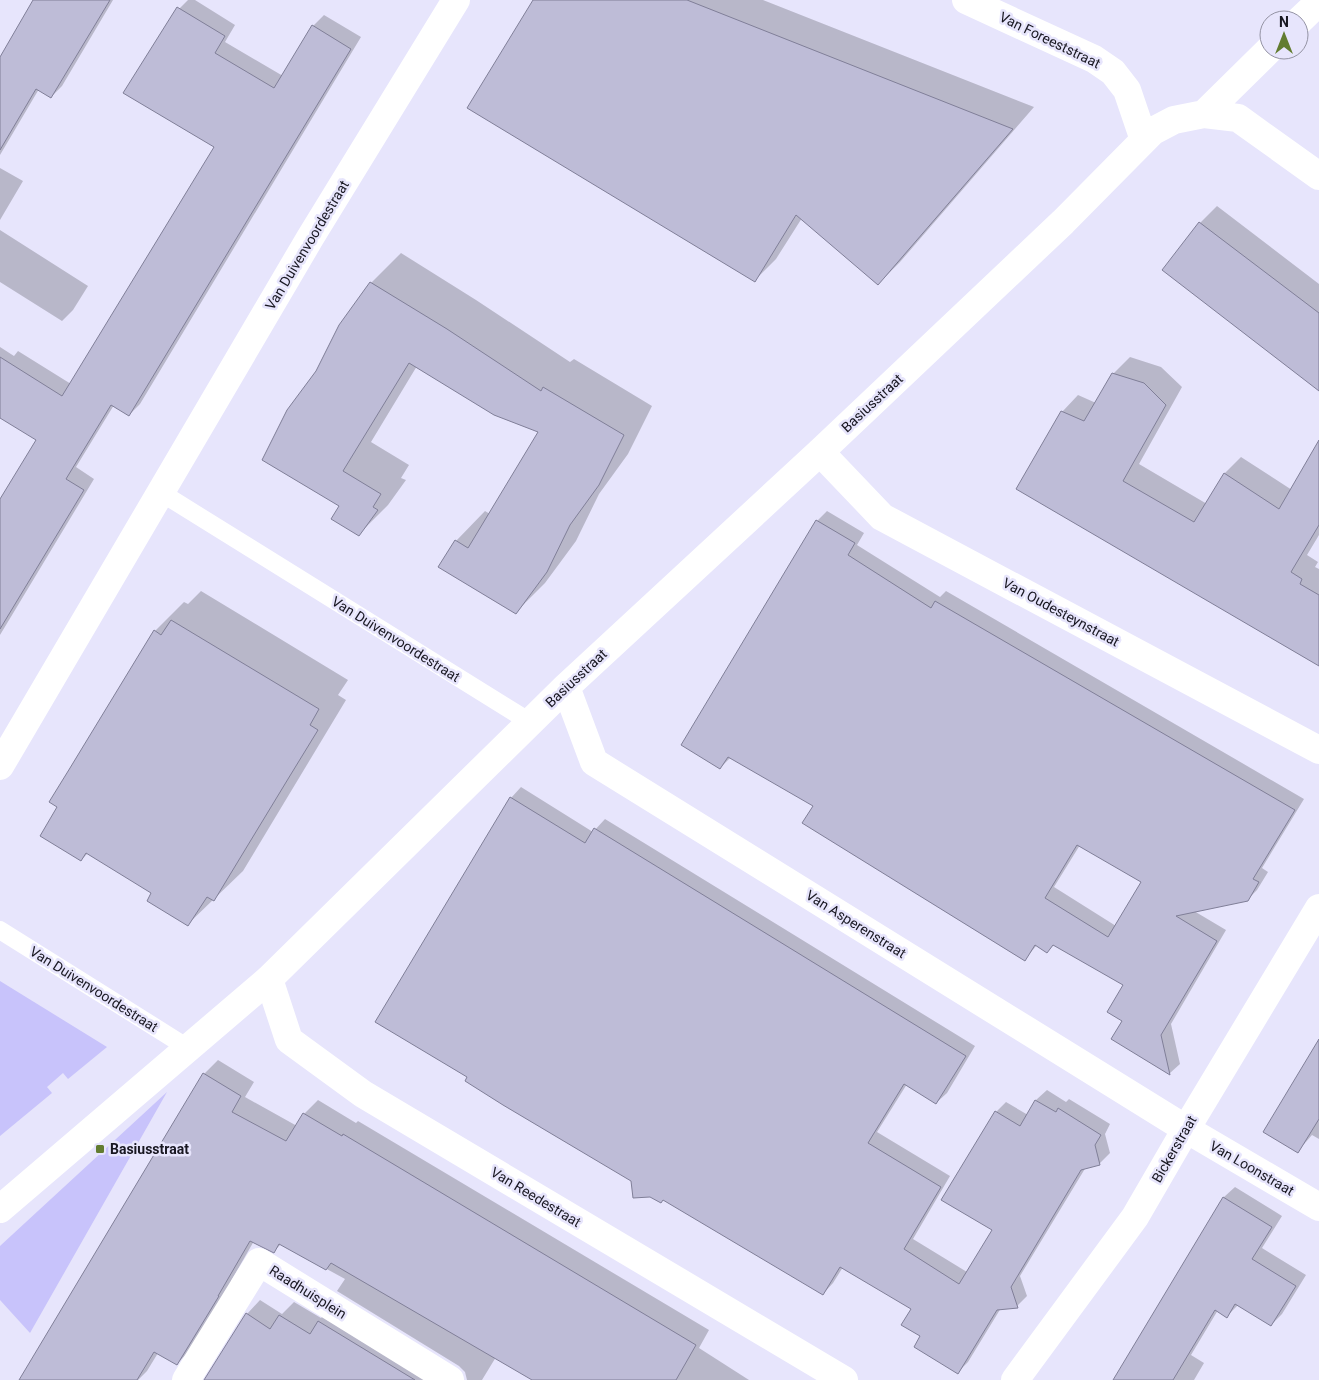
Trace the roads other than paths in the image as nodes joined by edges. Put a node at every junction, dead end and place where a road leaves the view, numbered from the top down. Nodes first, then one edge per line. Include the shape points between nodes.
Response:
1 (456, 0) edge
2 (966, 0) edge
3 (1319, 2) edge
4 (1309, 12) edge
5 (1259, 60) edge
6 (1204, 114) junction
7 (1144, 140) junction
8 (1319, 176) edge
9 (820, 452) junction
10 (160, 492) junction
11 (566, 687) junction
12 (530, 722) junction
13 (1319, 750) edge
14 (0, 766) edge
15 (1319, 908) edge
16 (0, 930) edge
17 (268, 979) junction
18 (188, 1048) junction
19 (1186, 1129) junction
20 (1319, 1207) edge
21 (0, 1209) edge
22 (186, 1380) edge
23 (450, 1380) edge
24 (844, 1380) edge
25 (1015, 1380) edge

1 - 10 street, Van Duivenvoordestraat
2 - 7 street, Van Foreeststraat via 1094,58 1113,72 1127,90
3 - 4 street
5 - 6 street
6 - 7 street via 1174,120
6 - 8 street via 1238,118
7 - 9 street, Basiusstraat via 1063,222
9 - 11 street, Basiusstraat
9 - 13 street, Van Oudesteynstraat via 882,517
10 - 12 lane, Van Duivenvoordestraat
10 - 14 street, Van Duivenvoordestraat
11 - 12 street, Basiusstraat
11 - 19 street, Van Asperenstraat via 594,762
12 - 17 street, Basiusstraat
15 - 19 street, Bickerstraat
16 - 18 lane, Van Duivenvoordestraat
17 - 18 street, Basiusstraat
17 - 24 street, Van Reedestraat via 289,1040 363,1094
18 - 21 street, Basiusstraat
19 - 20 street, Van Loonstraat
19 - 25 street, Bickerstraat via 1134,1217
22 - 23 street, Raadhuisplein via 260,1262

